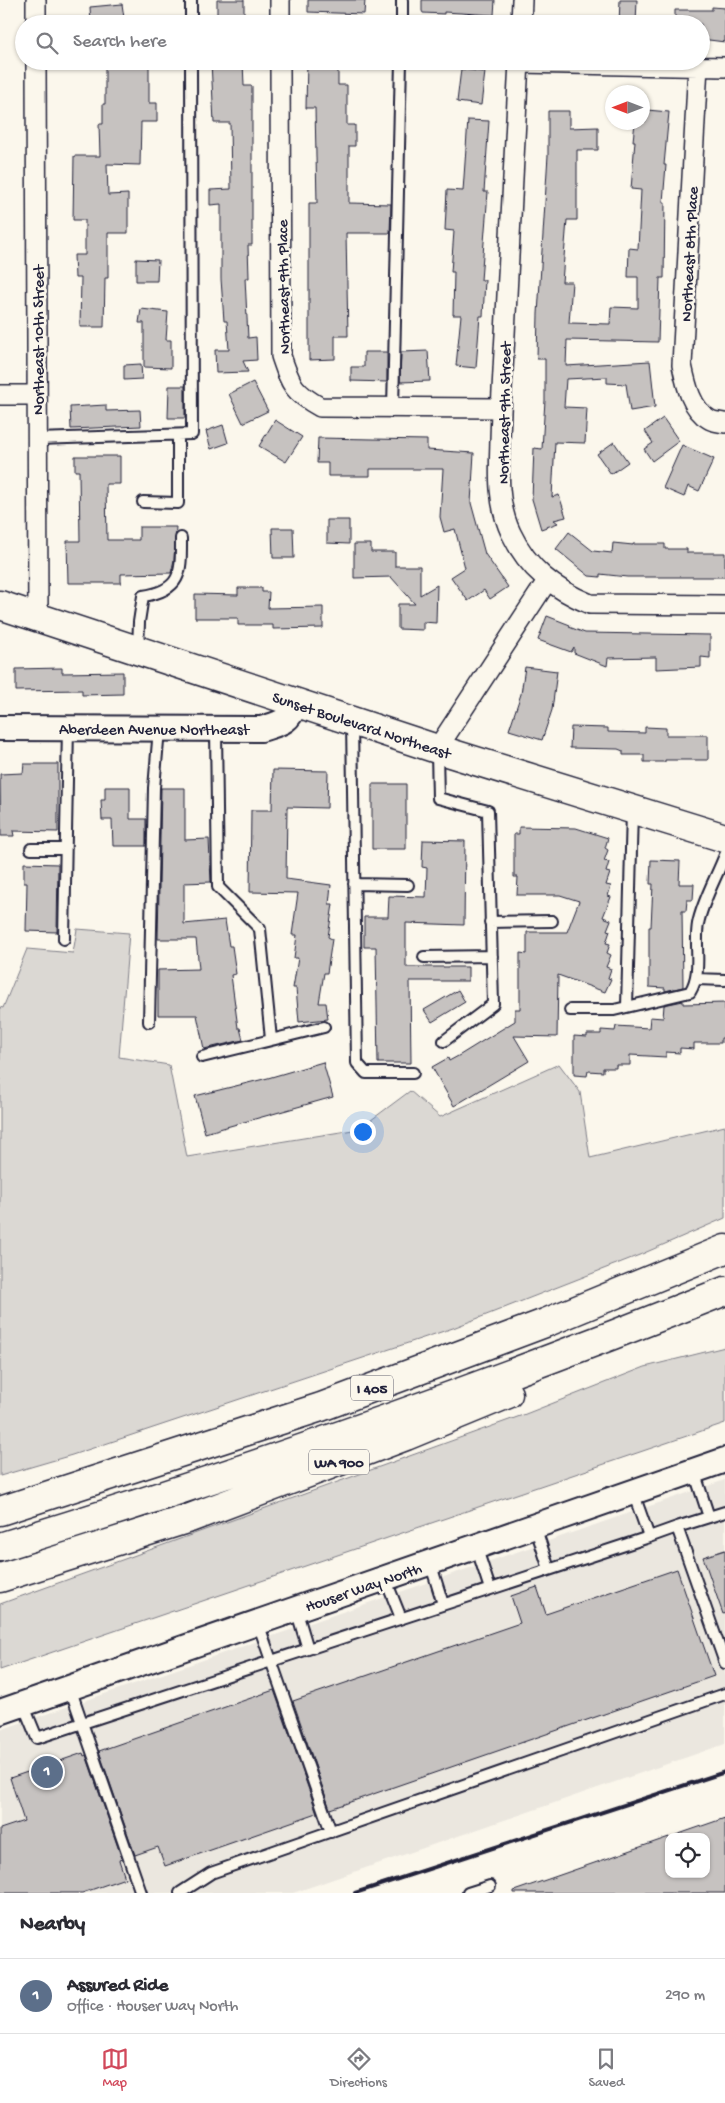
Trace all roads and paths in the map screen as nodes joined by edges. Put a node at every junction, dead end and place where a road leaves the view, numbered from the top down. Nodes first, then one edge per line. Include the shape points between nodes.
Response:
1 (36, 0) edge
2 (191, 0) edge
3 (280, 0) edge
4 (402, 0) edge
5 (522, 0) edge
6 (36, 15) edge
7 (191, 15) edge
8 (280, 15) edge
9 (402, 15) edge
10 (521, 15) edge
11 (710, 65) edge
12 (725, 66) edge
13 (36, 70) edge
14 (192, 70) edge
15 (280, 70) edge
16 (401, 70) edge
17 (519, 70) edge
18 (698, 70) edge
19 (37, 394) junction
20 (0, 395) edge
21 (393, 408) junction
22 (501, 408) junction
23 (725, 424) edge
24 (178, 435) junction
25 (37, 439) junction
26 (143, 502) dead end
27 (181, 538) dead end
28 (548, 581) junction
29 (0, 605) edge
30 (725, 605) edge
31 (38, 618) junction
32 (138, 651) junction
33 (296, 703) junction
34 (352, 721) junction
35 (68, 727) junction
36 (0, 728) edge
37 (160, 728) junction
38 (216, 728) junction
39 (437, 748) junction
40 (632, 809) junction
41 (725, 838) edge
42 (32, 849) dead end
43 (65, 849) junction
44 (725, 855) edge
45 (354, 884) junction
46 (408, 885) dead end
47 (552, 921) dead end
48 (490, 922) junction
49 (64, 938) dead end
50 (492, 956) junction
51 (424, 957) dead end
52 (696, 979) junction
53 (725, 980) edge
54 (627, 1006) junction
55 (570, 1010) dead end
56 (149, 1022) dead end
57 (324, 1027) dead end
58 (271, 1039) junction
59 (444, 1041) dead end
60 (202, 1057) dead end
61 (413, 1073) dead end
62 (725, 1249) edge
63 (725, 1291) edge
64 (665, 1315) junction
65 (725, 1460) edge
66 (694, 1471) junction
67 (633, 1492) junction
68 (4, 1509) edge
69 (725, 1512) edge
70 (709, 1517) junction
71 (535, 1526) junction
72 (678, 1527) junction
73 (648, 1537) junction
74 (476, 1546) junction
75 (0, 1547) edge
76 (430, 1562) junction
77 (549, 1569) junction
78 (0, 1578) edge
79 (385, 1578) junction
80 (490, 1589) junction
81 (443, 1604) junction
82 (296, 1609) junction
83 (401, 1618) junction
84 (257, 1622) junction
85 (308, 1649) junction
86 (271, 1661) junction
87 (725, 1663) edge
88 (70, 1688) junction
89 (725, 1694) edge
90 (23, 1704) junction
91 (0, 1712) edge
92 (82, 1723) junction
93 (331, 1832) junction
94 (490, 1886) dead end
95 (141, 1893) edge
96 (180, 1893) edge
97 (468, 1893) edge

1 - 6 street
2 - 7 lane
3 - 8 street
4 - 9 lane
5 - 10 street
11 - 12 street
13 - 19 street, Northeast 10th Street
14 - 24 lane via 192,434
15 - 21 street, Northeast 9th Place via 281,356 289,378 301,396 320,407
16 - 21 lane
17 - 22 street, Northeast 9th Street
18 - 23 street, Northeast 8th Place via 682,365 695,406 709,420
19 - 20 street
19 - 25 street, Northeast 10th Street
21 - 22 street, Northeast 9th Place
22 - 28 street, Northeast 9th Street via 499,479 503,509 511,532 526,558
24 - 25 lane
24 - 26 lane via 178,503
25 - 31 street, Northeast 10th Street
27 - 32 lane via 180,570 175,582 154,595 142,596
28 - 30 street via 590,604
28 - 39 street
29 - 31 main road, Sunset Boulevard Northeast
31 - 32 main road, Sunset Boulevard Northeast
32 - 33 main road, Sunset Boulevard Northeast
33 - 34 main road, Sunset Boulevard Northeast
33 - 38 street, Aberdeen Avenue Northeast via 292,714 283,723 261,729
34 - 39 main road, Sunset Boulevard Northeast
34 - 45 lane
35 - 36 street, Aberdeen Avenue Northeast
35 - 37 street, Aberdeen Avenue Northeast
35 - 43 lane
37 - 38 street, Aberdeen Avenue Northeast
37 - 56 lane via 154,788
38 - 58 lane via 218,887 260,929
39 - 40 main road, Sunset Boulevard Northeast
39 - 48 lane via 438,798 488,811
40 - 41 main road, Sunset Boulevard Northeast
40 - 54 lane
42 - 43 lane
43 - 49 lane
44 - 52 lane via 698,925
45 - 46 lane
45 - 61 lane via 357,1062 366,1073
47 - 48 lane
48 - 50 lane
50 - 51 lane
50 - 59 lane via 493,1004
52 - 53 lane
52 - 54 lane via 690,992 684,995
54 - 55 lane via 614,1010
57 - 58 lane
58 - 60 lane
62 - 68 main road, I 405 via 545,1323 321,1407
63 - 64 main road, I 405
64 - 75 main road, I 405 via 369,1426 153,1500
64 - 78 main road, WA 900 via 512,1392 406,1436 190,1518
65 - 66 street, Houser Way North
66 - 67 street, Houser Way North
66 - 70 lane
67 - 71 street, Houser Way North
67 - 73 lane
69 - 70 lane
70 - 72 lane
71 - 74 street, Houser Way North
71 - 77 lane
72 - 73 lane
72 - 87 lane
73 - 77 lane
74 - 76 street, Houser Way North
74 - 80 lane
76 - 79 street, Houser Way North
76 - 81 lane
77 - 80 lane
79 - 82 street, Houser Way North
79 - 83 lane
80 - 81 lane
81 - 83 lane
82 - 84 street, Houser Way North
82 - 85 lane
83 - 85 lane
84 - 86 lane
84 - 88 street, Houser Way North
85 - 86 lane
86 - 92 lane
86 - 93 lane
88 - 90 street, Houser Way North
88 - 92 lane
89 - 93 lane
90 - 91 street, Houser Way North
90 - 92 lane via 37,1738
92 - 95 lane
93 - 96 lane via 211,1874
94 - 97 lane

